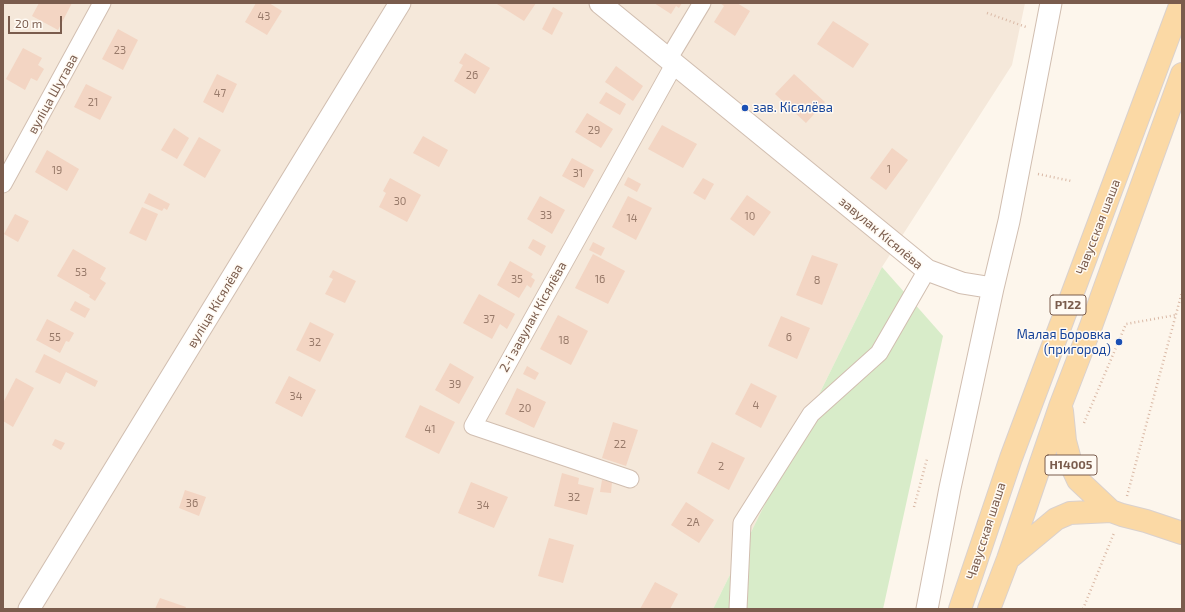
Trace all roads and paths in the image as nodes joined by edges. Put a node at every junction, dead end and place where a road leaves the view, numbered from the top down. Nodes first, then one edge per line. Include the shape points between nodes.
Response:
1 (102, 3) edge
2 (400, 3) edge
3 (600, 3) edge
4 (702, 3) edge
5 (1051, 3) edge
6 (1181, 3) edge
7 (987, 13) dead end
8 (1026, 27) dead end
9 (672, 61) junction
10 (1182, 74) edge
11 (3, 184) edge
12 (927, 270) junction
13 (993, 288) junction
14 (1182, 292) edge
15 (1176, 315) junction
16 (1061, 404) junction
17 (1083, 426) dead end
18 (927, 459) dead end
19 (630, 479) dead end
20 (914, 507) dead end
21 (1117, 513) junction
22 (1182, 533) edge
23 (1008, 560) junction
24 (30, 609) edge
25 (738, 609) edge
26 (927, 609) edge
27 (960, 609) edge
28 (989, 609) edge
29 (1083, 609) edge

1 - 11 street, вуліца Шутава
2 - 24 street, вуліца Кісялёва
3 - 9 street, завулак Кісялёва
4 - 9 street, 2-і завулак Кісялёва
5 - 13 street via 1009,221
6 - 27 main road, Чавусская шаша / Р122 via 1011,458
7 - 8 path
9 - 12 street, завулак Кісялёва
9 - 19 street, 2-і завулак Кісялёва via 473,426
10 - 16 main road, Чавусская шаша / Р122
12 - 13 street via 962,283
12 - 25 street, завулак Кісялёва via 880,353 811,414 742,523
13 - 26 street
14 - 15 path
15 - 17 path via 1126,324
15 - 21 path
16 - 21 main road, Н14005 via 1065,441 1078,480
16 - 23 main road, Чавусская шаша / Р122
18 - 20 path
21 - 22 main road
21 - 23 main road via 1070,513 1056,519
21 - 29 path
23 - 28 main road, Чавусская шаша / Р122

